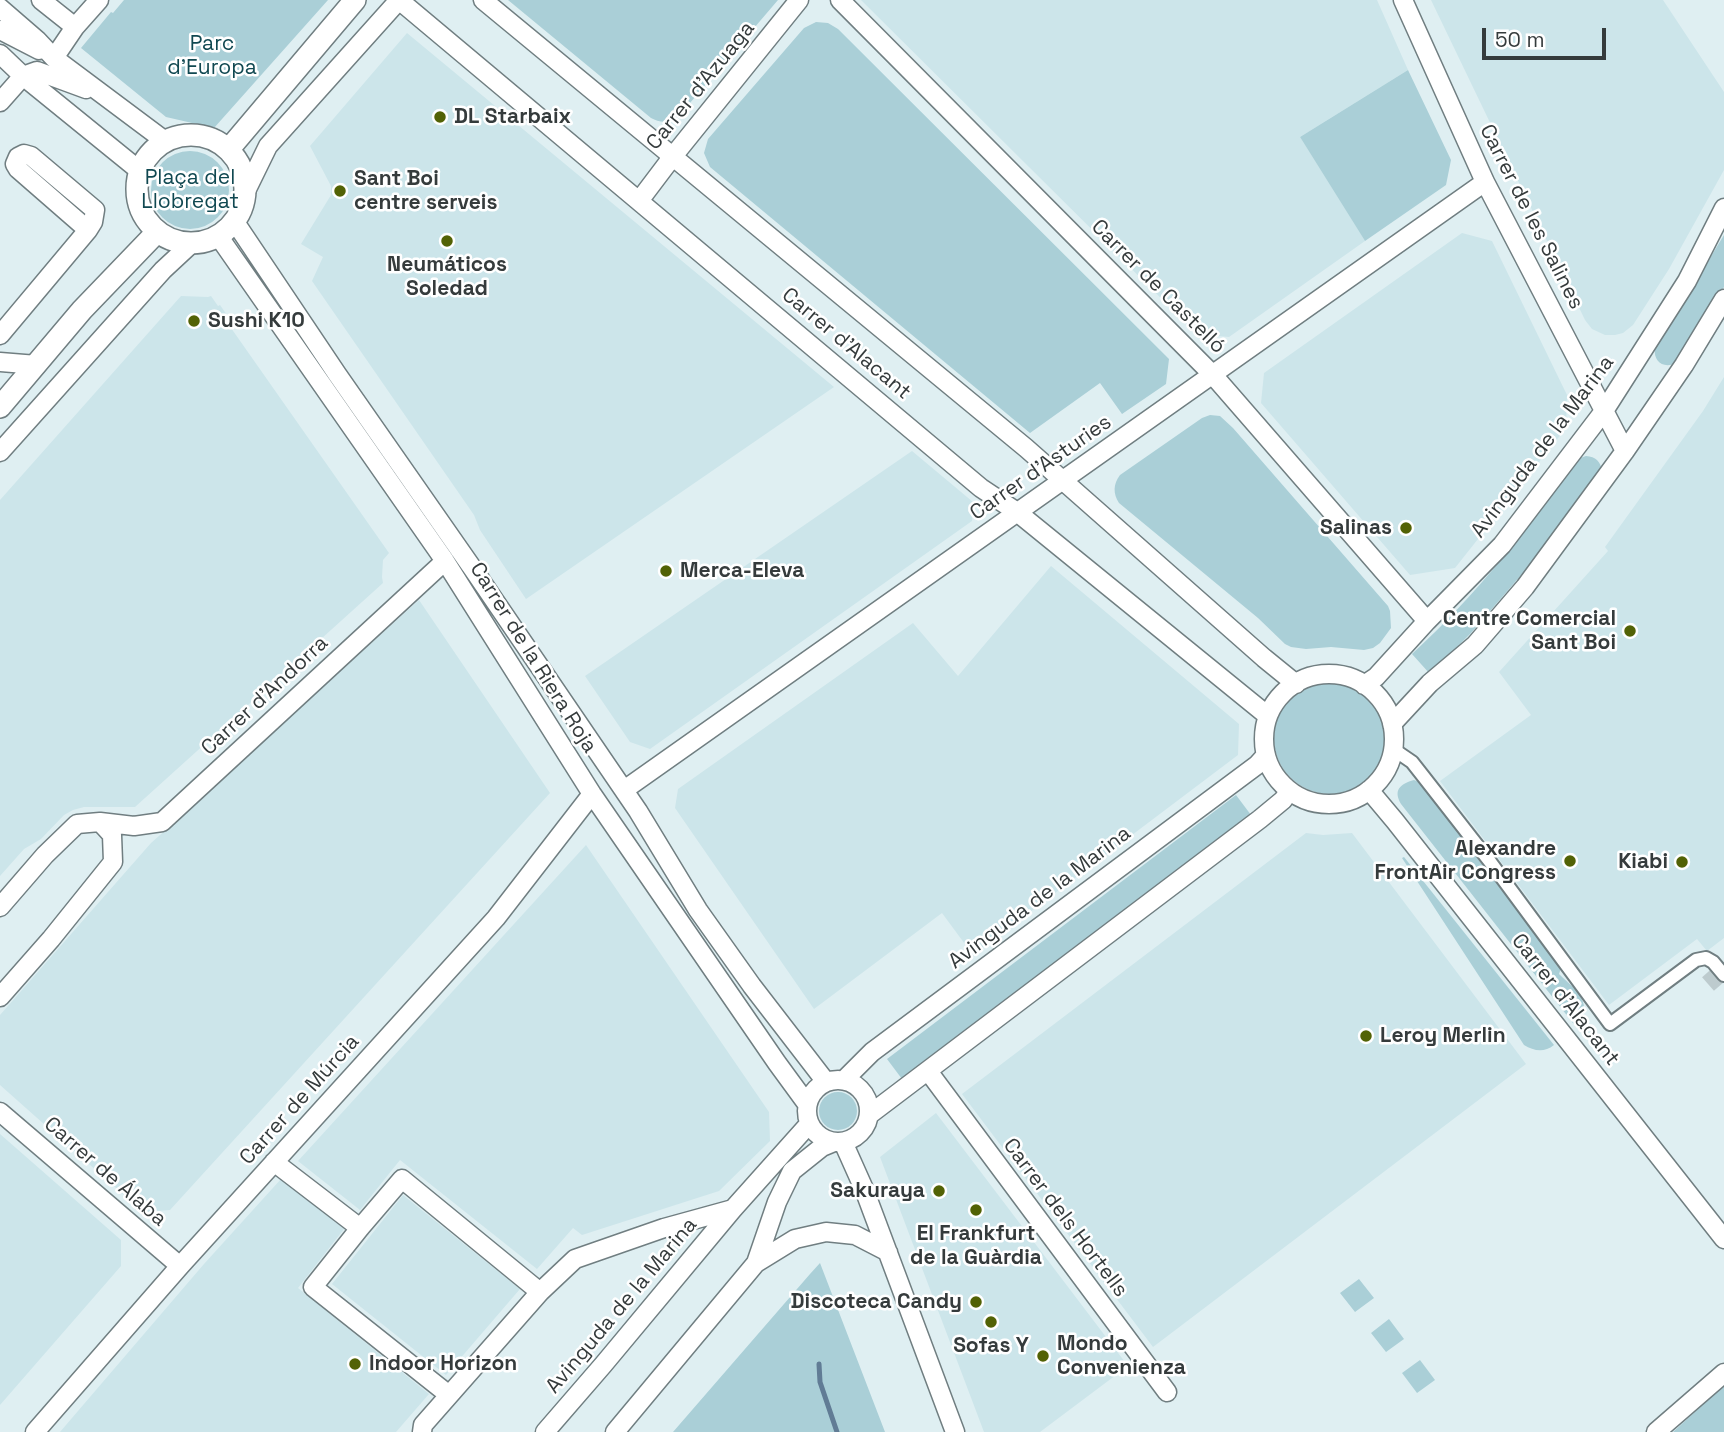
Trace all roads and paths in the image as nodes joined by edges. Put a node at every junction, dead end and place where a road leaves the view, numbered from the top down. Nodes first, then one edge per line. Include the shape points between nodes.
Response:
1 (41, 0) edge
2 (99, 0) edge
3 (355, 0) edge
4 (399, 0) edge
5 (483, 0) edge
6 (799, 0) edge
7 (840, 0) edge
8 (1403, 0) edge
9 (0, 8) edge
10 (75, 27) junction
11 (0, 30) edge
12 (0, 54) edge
13 (54, 58) junction
14 (23, 76) junction
15 (105, 96) junction
16 (0, 102) edge
17 (166, 141) junction
18 (229, 149) junction
19 (673, 156) junction
20 (140, 171) junction
21 (1485, 182) junction
22 (246, 191) junction
23 (639, 201) junction
24 (1724, 208) edge
25 (235, 222) junction
26 (88, 230) junction
27 (157, 232) junction
28 (219, 237) junction
29 (191, 244) junction
30 (1724, 299) edge
31 (0, 335) edge
32 (0, 362) edge
33 (37, 365) junction
34 (1213, 375) junction
35 (0, 407) edge
36 (1604, 411) junction
37 (1625, 451) junction
38 (0, 452) edge
39 (1063, 481) junction
40 (1017, 512) junction
41 (445, 561) junction
42 (1427, 621) junction
43 (1296, 684) junction
44 (1364, 685) junction
45 (1268, 716) junction
46 (1392, 724) junction
47 (1393, 749) junction
48 (1266, 755) junction
49 (624, 790) junction
50 (1289, 790) junction
51 (1369, 790) junction
52 (592, 794) junction
53 (100, 822) junction
54 (0, 907) edge
55 (1724, 975) edge
56 (0, 997) edge
57 (928, 1071) junction
58 (835, 1081) junction
59 (807, 1104) junction
60 (0, 1112) edge
61 (869, 1115) junction
62 (809, 1124) junction
63 (839, 1142) junction
64 (274, 1162) junction
65 (733, 1209) junction
66 (360, 1228) junction
67 (1724, 1239) edge
68 (888, 1252) junction
69 (756, 1263) junction
70 (180, 1266) junction
71 (540, 1292) junction
72 (1724, 1373) edge
73 (1167, 1392) dead end
74 (449, 1395) junction
75 (629, 1424) edge
76 (35, 1432) edge
77 (422, 1432) edge
78 (545, 1432) edge
79 (615, 1432) edge
80 (955, 1432) edge
81 (1656, 1432) edge

1 - 10 street
2 - 10 street
3 - 18 street
4 - 22 street via 268,146
4 - 23 street, Carrer d'Alacant
5 - 19 street, Carrer d'Alacant
6 - 19 street, Carrer d'Azuaga
7 - 34 street, Carrer de Castelló
8 - 21 street, Carrer de les Salines
9 - 13 street
10 - 13 street
11 - 13 street
12 - 14 street
13 - 15 street
14 - 15 street via 37,71
14 - 16 street
14 - 20 street
15 - 17 street
17 - 18 street via 200,135
17 - 20 street via 151,152
18 - 22 street via 244,172
19 - 23 street, Carrer d'Azuaga
19 - 39 street, Carrer d'Alacant
20 - 27 street via 137,200
21 - 34 street, Carrer d'Asturies
21 - 36 street, Carrer de les Salines
22 - 25 street
23 - 40 street, Carrer d'Alacant via 981,488
24 - 36 street, Avinguda de la Marina via 1687,281
25 - 28 street
25 - 49 street, Carrer de la Riera Roja
26 - 26 street via 95,210 31,156 18,157 18,169
26 - 31 street
27 - 29 street via 174,242
27 - 33 street
28 - 29 street
28 - 41 street, Carrer de la Riera Roja
29 - 38 street
30 - 37 street
32 - 33 street
33 - 35 street
34 - 39 street, Carrer d'Asturies
34 - 42 street, Carrer de Castelló
36 - 37 street, Carrer de les Salines
36 - 42 street, Avinguda de la Marina via 1502,545
37 - 46 street via 1525,587 1475,645
39 - 40 street, Carrer d'Asturies
39 - 43 street, Carrer d'Alacant
40 - 45 street, Carrer d'Alacant
40 - 49 street, Carrer d'Asturies
41 - 52 street, Carrer de la Riera Roja
41 - 53 street, Carrer d'Andorra via 162,822 134,826
42 - 44 street, Avinguda de la Marina
43 - 44 street via 1330,675
43 - 45 street via 1279,698
44 - 46 street via 1381,702
45 - 48 street
46 - 47 street
47 - 51 street via 1383,775
47 - 55 street, Carrer d'Alacant via 1412,762 1610,1024 1696,960 1706,958
48 - 50 street
48 - 58 street, Avinguda de la Marina
49 - 58 street, Carrer de la Riera Roja via 698,910 752,986
50 - 51 street via 1326,804 1346,802
50 - 57 street via 1260,819
51 - 67 street, Carrer d'Alacant
52 - 59 street, Carrer de la Riera Roja
52 - 64 street, Carrer de Múrcia via 496,918
53 - 54 street, Carrer d'Andorra via 77,824
53 - 56 street via 112,835 113,862
57 - 61 street
57 - 73 street, Carrer dels Hortells
58 - 59 street via 814,1090
58 - 61 street via 853,1083 860,1089
59 - 62 street
60 - 70 street, Carrer de Álaba
61 - 63 street via 856,1137
62 - 63 street via 819,1136
62 - 65 street, Avinguda de la Marina
63 - 68 street via 864,1189
63 - 69 street via 822,1147 792,1171
64 - 66 street
64 - 70 street, Carrer de Múrcia
65 - 71 street, Avinguda de la Marina via 575,1259
65 - 78 street, Avinguda de la Marina
66 - 71 street via 402,1179
66 - 74 street via 313,1287
68 - 69 street via 855,1234 826,1232 795,1239
68 - 80 street
69 - 75 street
70 - 76 street, Carrer de Múrcia
71 - 74 street, Avinguda de la Marina
72 - 81 street
74 - 77 street, Avinguda de la Marina
75 - 79 street

